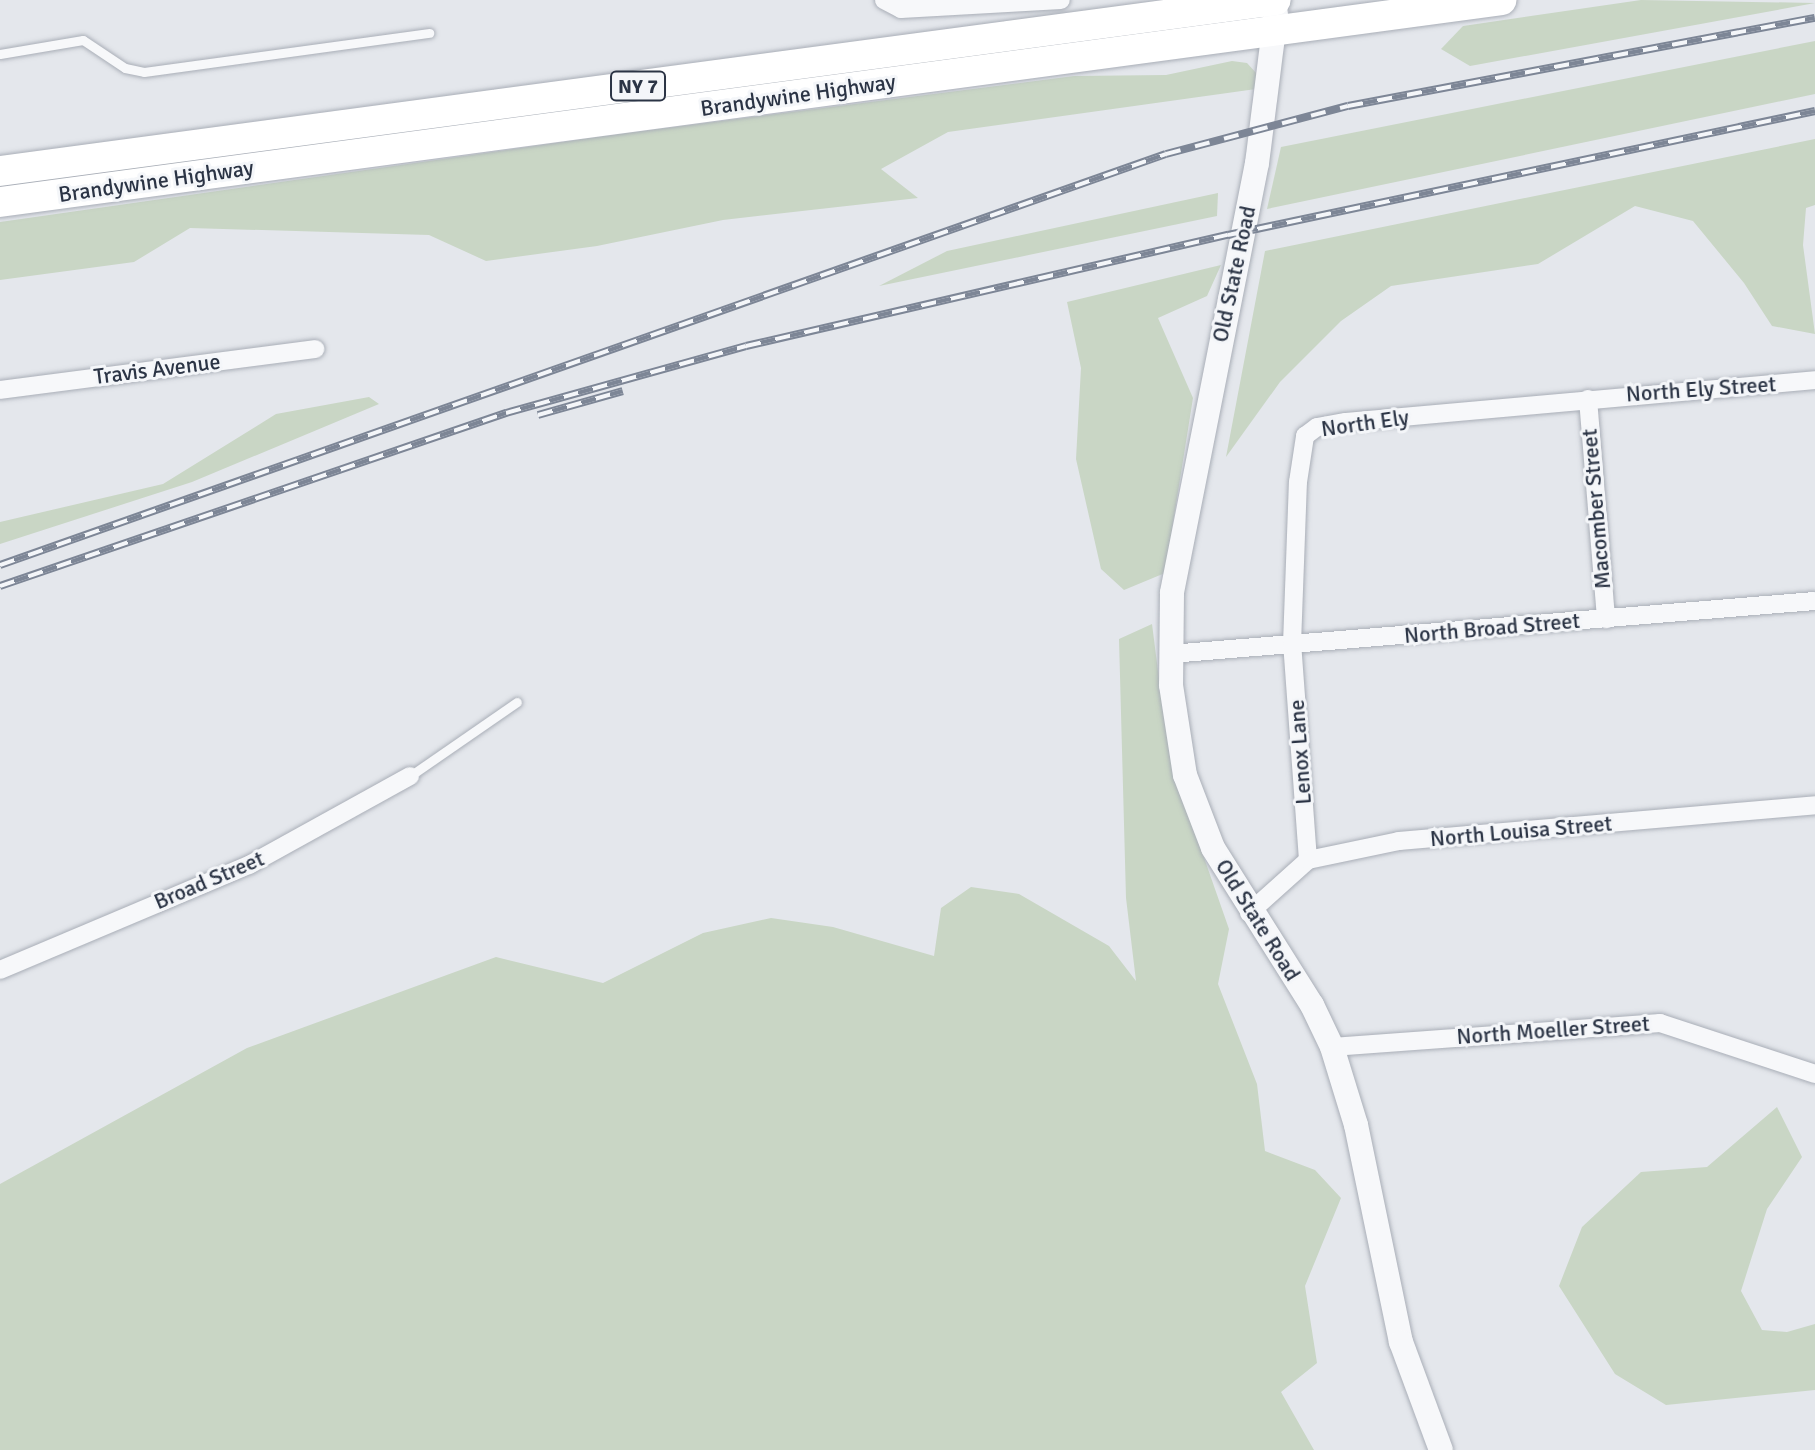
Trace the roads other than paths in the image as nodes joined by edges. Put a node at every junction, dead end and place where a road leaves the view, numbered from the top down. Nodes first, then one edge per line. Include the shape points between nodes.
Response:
1 (884, 0) edge
2 (1057, 0) edge
3 (1276, 0) edge
4 (1501, 0) edge
5 (1276, 32) junction
6 (429, 33) dead end
7 (0, 54) edge
8 (0, 171) edge
9 (0, 202) edge
10 (315, 349) dead end
11 (1815, 380) edge
12 (0, 390) edge
13 (1588, 399) junction
14 (1815, 601) edge
15 (1606, 619) junction
16 (1292, 644) junction
17 (1170, 654) junction
18 (517, 702) dead end
19 (410, 776) joint
20 (1815, 805) edge
21 (1308, 860) junction
22 (1249, 913) junction
23 (0, 970) edge
24 (1332, 1047) junction
25 (1815, 1074) edge
26 (1441, 1450) edge

1 - 2 street via 901,9
3 - 5 street, Old State Road
3 - 8 main road, Brandywine Highway / NY 7
4 - 5 main road, Brandywine Highway / NY 7
5 - 9 main road, Brandywine Highway / NY 7
5 - 17 street, Old State Road via 1264,126 1172,593
6 - 7 lane via 144,72 125,68 83,40
10 - 12 street, Travis Avenue
11 - 13 street, North Ely Street
13 - 15 street, Macomber Street
13 - 16 street, North Ely via 1346,422 1317,427 1305,436 1298,482
14 - 15 street, North Broad Street
15 - 16 street, North Broad Street
16 - 17 street, North Broad Street
16 - 21 street, Lenox Lane
17 - 22 street, Old State Road via 1185,775 1213,848
18 - 19 lane
19 - 23 street, Broad Street via 263,859
20 - 21 street, North Louisa Street via 1399,841
21 - 22 street
22 - 24 street, Old State Road via 1312,1005
24 - 25 street, North Moeller Street via 1660,1023
24 - 26 street, Old State Road via 1356,1125 1401,1342

